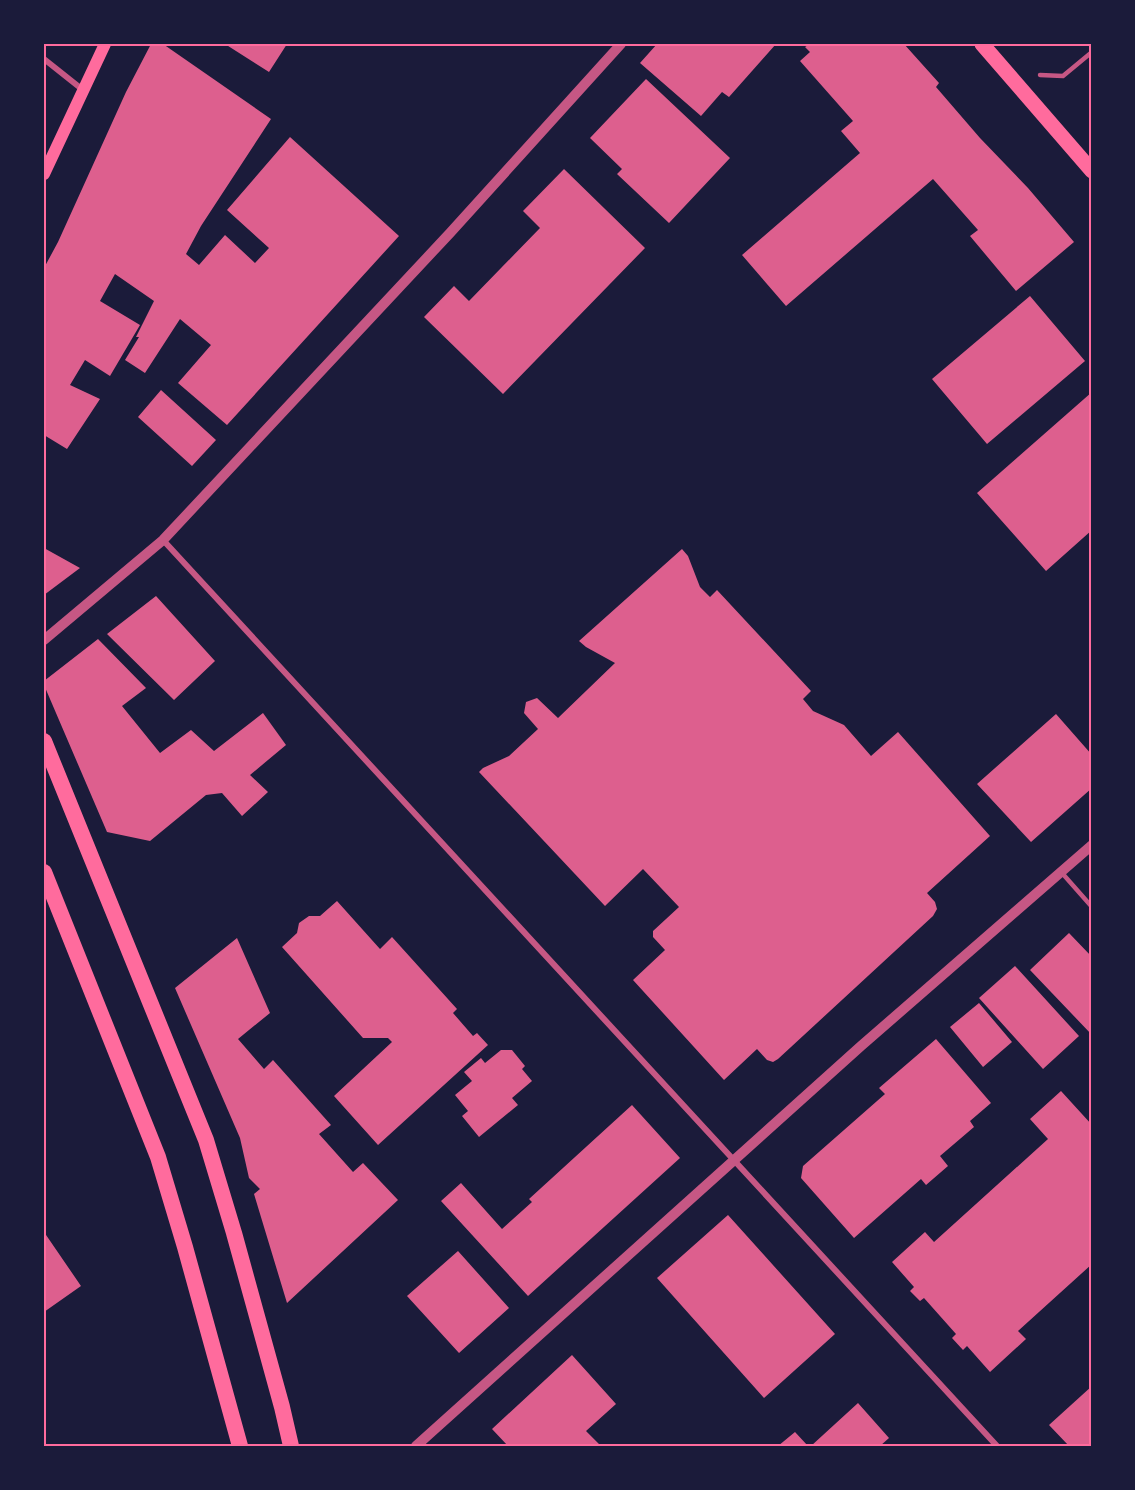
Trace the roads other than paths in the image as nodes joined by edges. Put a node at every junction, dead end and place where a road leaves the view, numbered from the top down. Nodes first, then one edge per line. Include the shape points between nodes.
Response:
1 (105, 44) edge
2 (621, 44) edge
3 (982, 44) edge
4 (1092, 52) edge
5 (44, 59) edge
6 (1040, 75) dead end
7 (83, 90) junction
8 (1092, 171) edge
9 (44, 174) edge
10 (162, 540) junction
11 (44, 640) edge
12 (44, 741) edge
13 (1092, 845) edge
14 (1060, 871) junction
15 (44, 872) edge
16 (1092, 907) edge
17 (734, 1161) junction
18 (240, 1446) edge
19 (291, 1446) edge
20 (416, 1446) edge
21 (997, 1446) edge

1 - 7 main road
2 - 10 street
3 - 8 main road
4 - 6 lane via 1063,76
5 - 7 street
7 - 9 main road
10 - 11 street
10 - 17 street
12 - 19 highway via 206,1140
13 - 14 street
14 - 16 lane
14 - 17 street
15 - 18 highway via 158,1157
17 - 20 street
17 - 21 street

